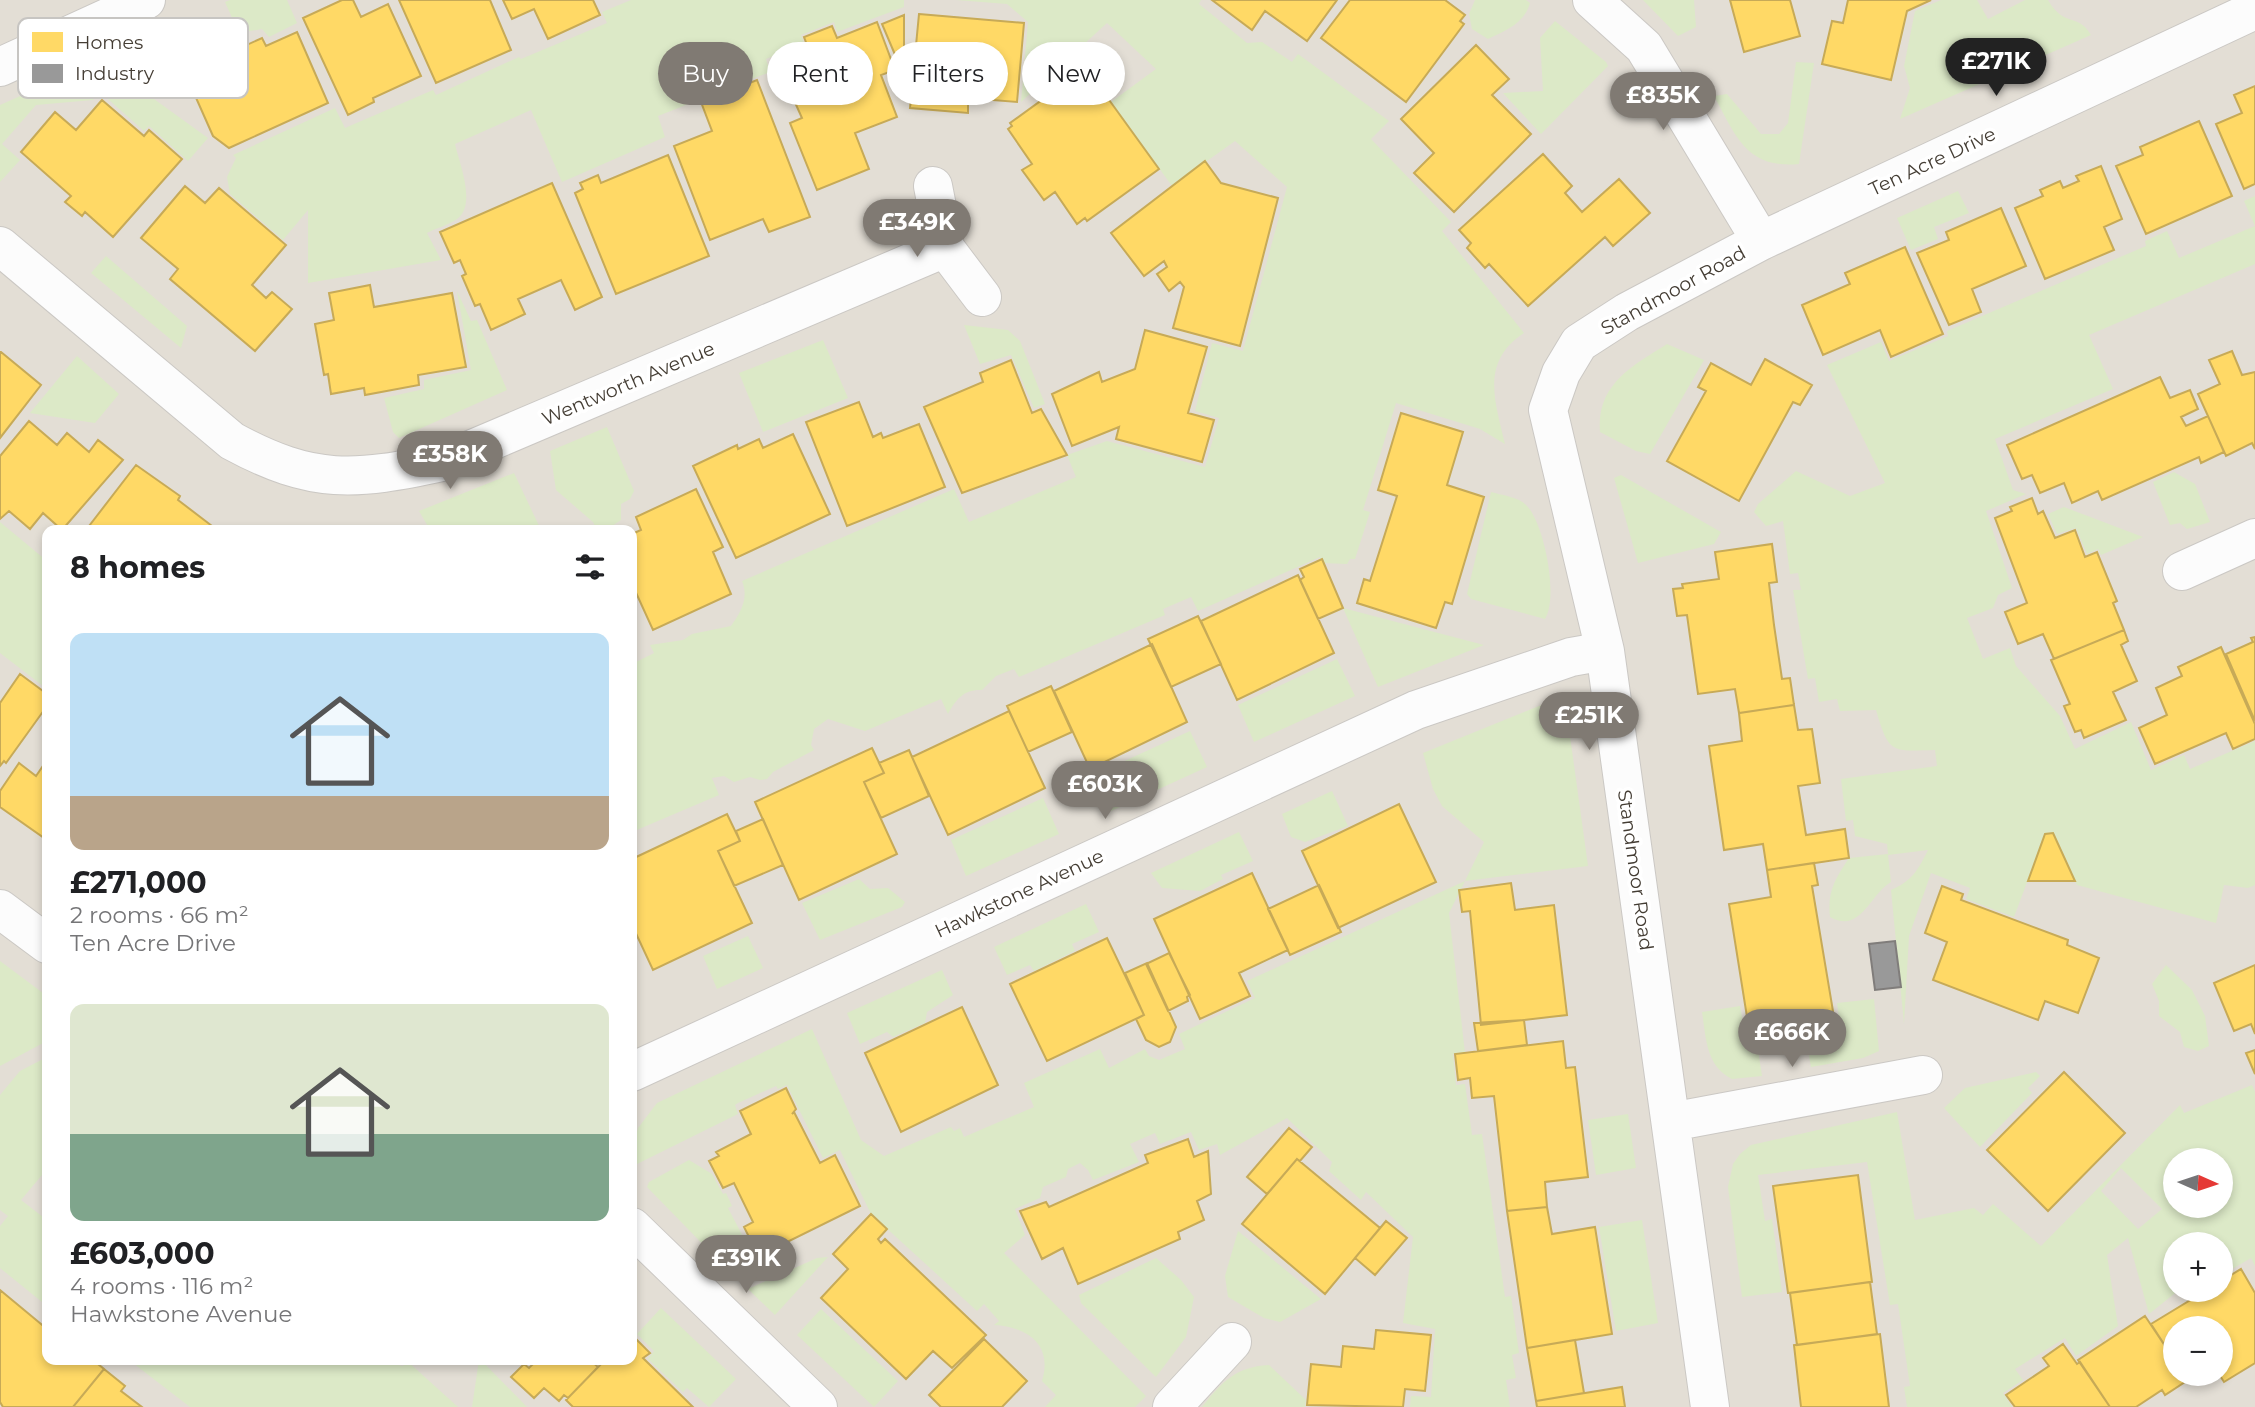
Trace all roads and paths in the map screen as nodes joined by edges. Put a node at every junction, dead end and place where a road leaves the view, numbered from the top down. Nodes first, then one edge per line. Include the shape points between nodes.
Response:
1 (146, 0) edge
2 (1592, 0) edge
3 (2255, 10) edge
4 (106, 18) edge
5 (18, 58) edge
6 (0, 66) edge
7 (933, 186) dead end
8 (1761, 241) junction
9 (0, 246) edge
10 (945, 248) junction
11 (982, 297) dead end
12 (2255, 538) edge
13 (2182, 571) dead end
14 (1605, 651) junction
15 (0, 909) edge
16 (42, 940) edge
17 (637, 1070) edge
18 (1923, 1075) dead end
19 (1671, 1122) junction
20 (637, 1232) edge
21 (1232, 1342) dead end
22 (818, 1407) edge
23 (1172, 1407) edge
24 (1710, 1407) edge

1 - 4 street
2 - 8 street via 1644,47
3 - 8 street, Ten Acre Drive
5 - 6 street
7 - 10 street
8 - 14 street, Standmoor Road via 1627,312 1579,344 1561,373 1548,410
9 - 10 street, Wentworth Avenue via 232,441 295,469 360,478 442,462
10 - 11 street
12 - 13 street
14 - 17 street, Hawkstone Avenue via 1570,656 1416,710
14 - 19 street, Standmoor Road
15 - 16 street
18 - 19 street
19 - 24 street, Standmoor Road
20 - 22 street
21 - 23 street

